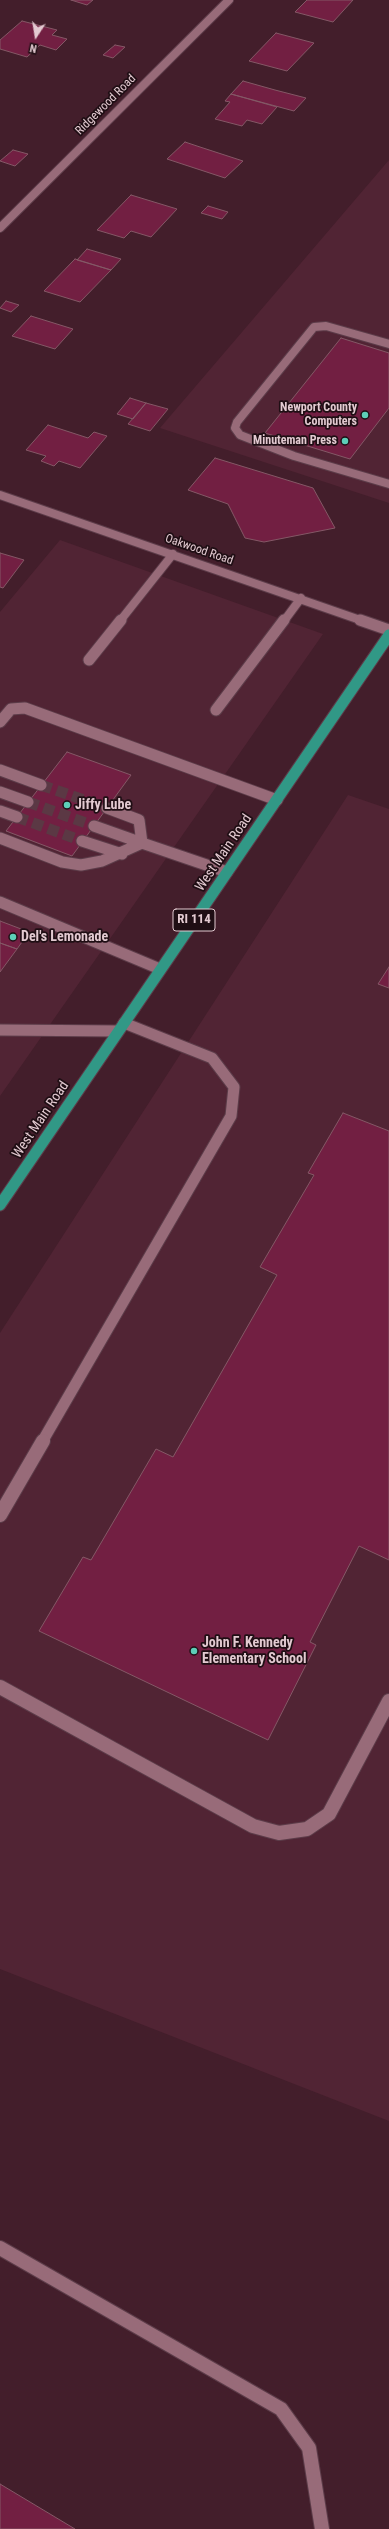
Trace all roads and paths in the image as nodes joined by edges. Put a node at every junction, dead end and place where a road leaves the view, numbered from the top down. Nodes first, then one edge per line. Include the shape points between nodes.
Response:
1 (229, 0) edge
2 (0, 228) edge
3 (389, 344) edge
4 (389, 484) edge
5 (0, 495) edge
6 (173, 554) junction
7 (301, 598) junction
8 (389, 630) edge
9 (389, 635) edge
10 (89, 660) dead end
11 (216, 710) dead end
12 (0, 722) edge
13 (0, 770) edge
14 (41, 785) tunnel mouth
15 (0, 792) edge
16 (277, 800) junction
17 (28, 802) tunnel mouth
18 (107, 808) tunnel mouth
19 (0, 811) edge
20 (17, 816) tunnel mouth
21 (94, 826) tunnel mouth
22 (0, 838) edge
23 (82, 841) tunnel mouth
24 (142, 843) junction
25 (122, 854) junction
26 (227, 872) junction
27 (0, 902) edge
28 (160, 969) junction
29 (121, 1027) junction
30 (0, 1030) edge
31 (0, 1205) edge
32 (0, 1515) edge
33 (0, 1687) edge
34 (389, 1701) edge
35 (0, 2248) edge
36 (322, 2529) edge

1 - 2 street, Ridgewood Road
3 - 4 street via 326,326 314,327 236,422 235,428 240,435 294,456
5 - 6 street, Oakwood Road
6 - 7 street, Oakwood Road
6 - 10 street
7 - 8 street, Oakwood Road
7 - 11 street
9 - 16 highway, West Main Road / RI 114
12 - 16 street via 10,709 25,708
13 - 14 street
15 - 17 street
16 - 26 highway, West Main Road / RI 114
18 - 24 street via 139,820
19 - 20 street
21 - 24 street
22 - 25 street via 62,862 81,865
23 - 25 street
24 - 25 street
24 - 26 street
26 - 28 highway, West Main Road / RI 114
27 - 28 street
28 - 29 highway, West Main Road / RI 114
29 - 30 street
29 - 31 highway, West Main Road / RI 114
29 - 32 street via 212,1058 234,1087 231,1116
33 - 34 street via 253,1826 280,1833 307,1829 329,1814
35 - 36 street via 281,2409 308,2448

